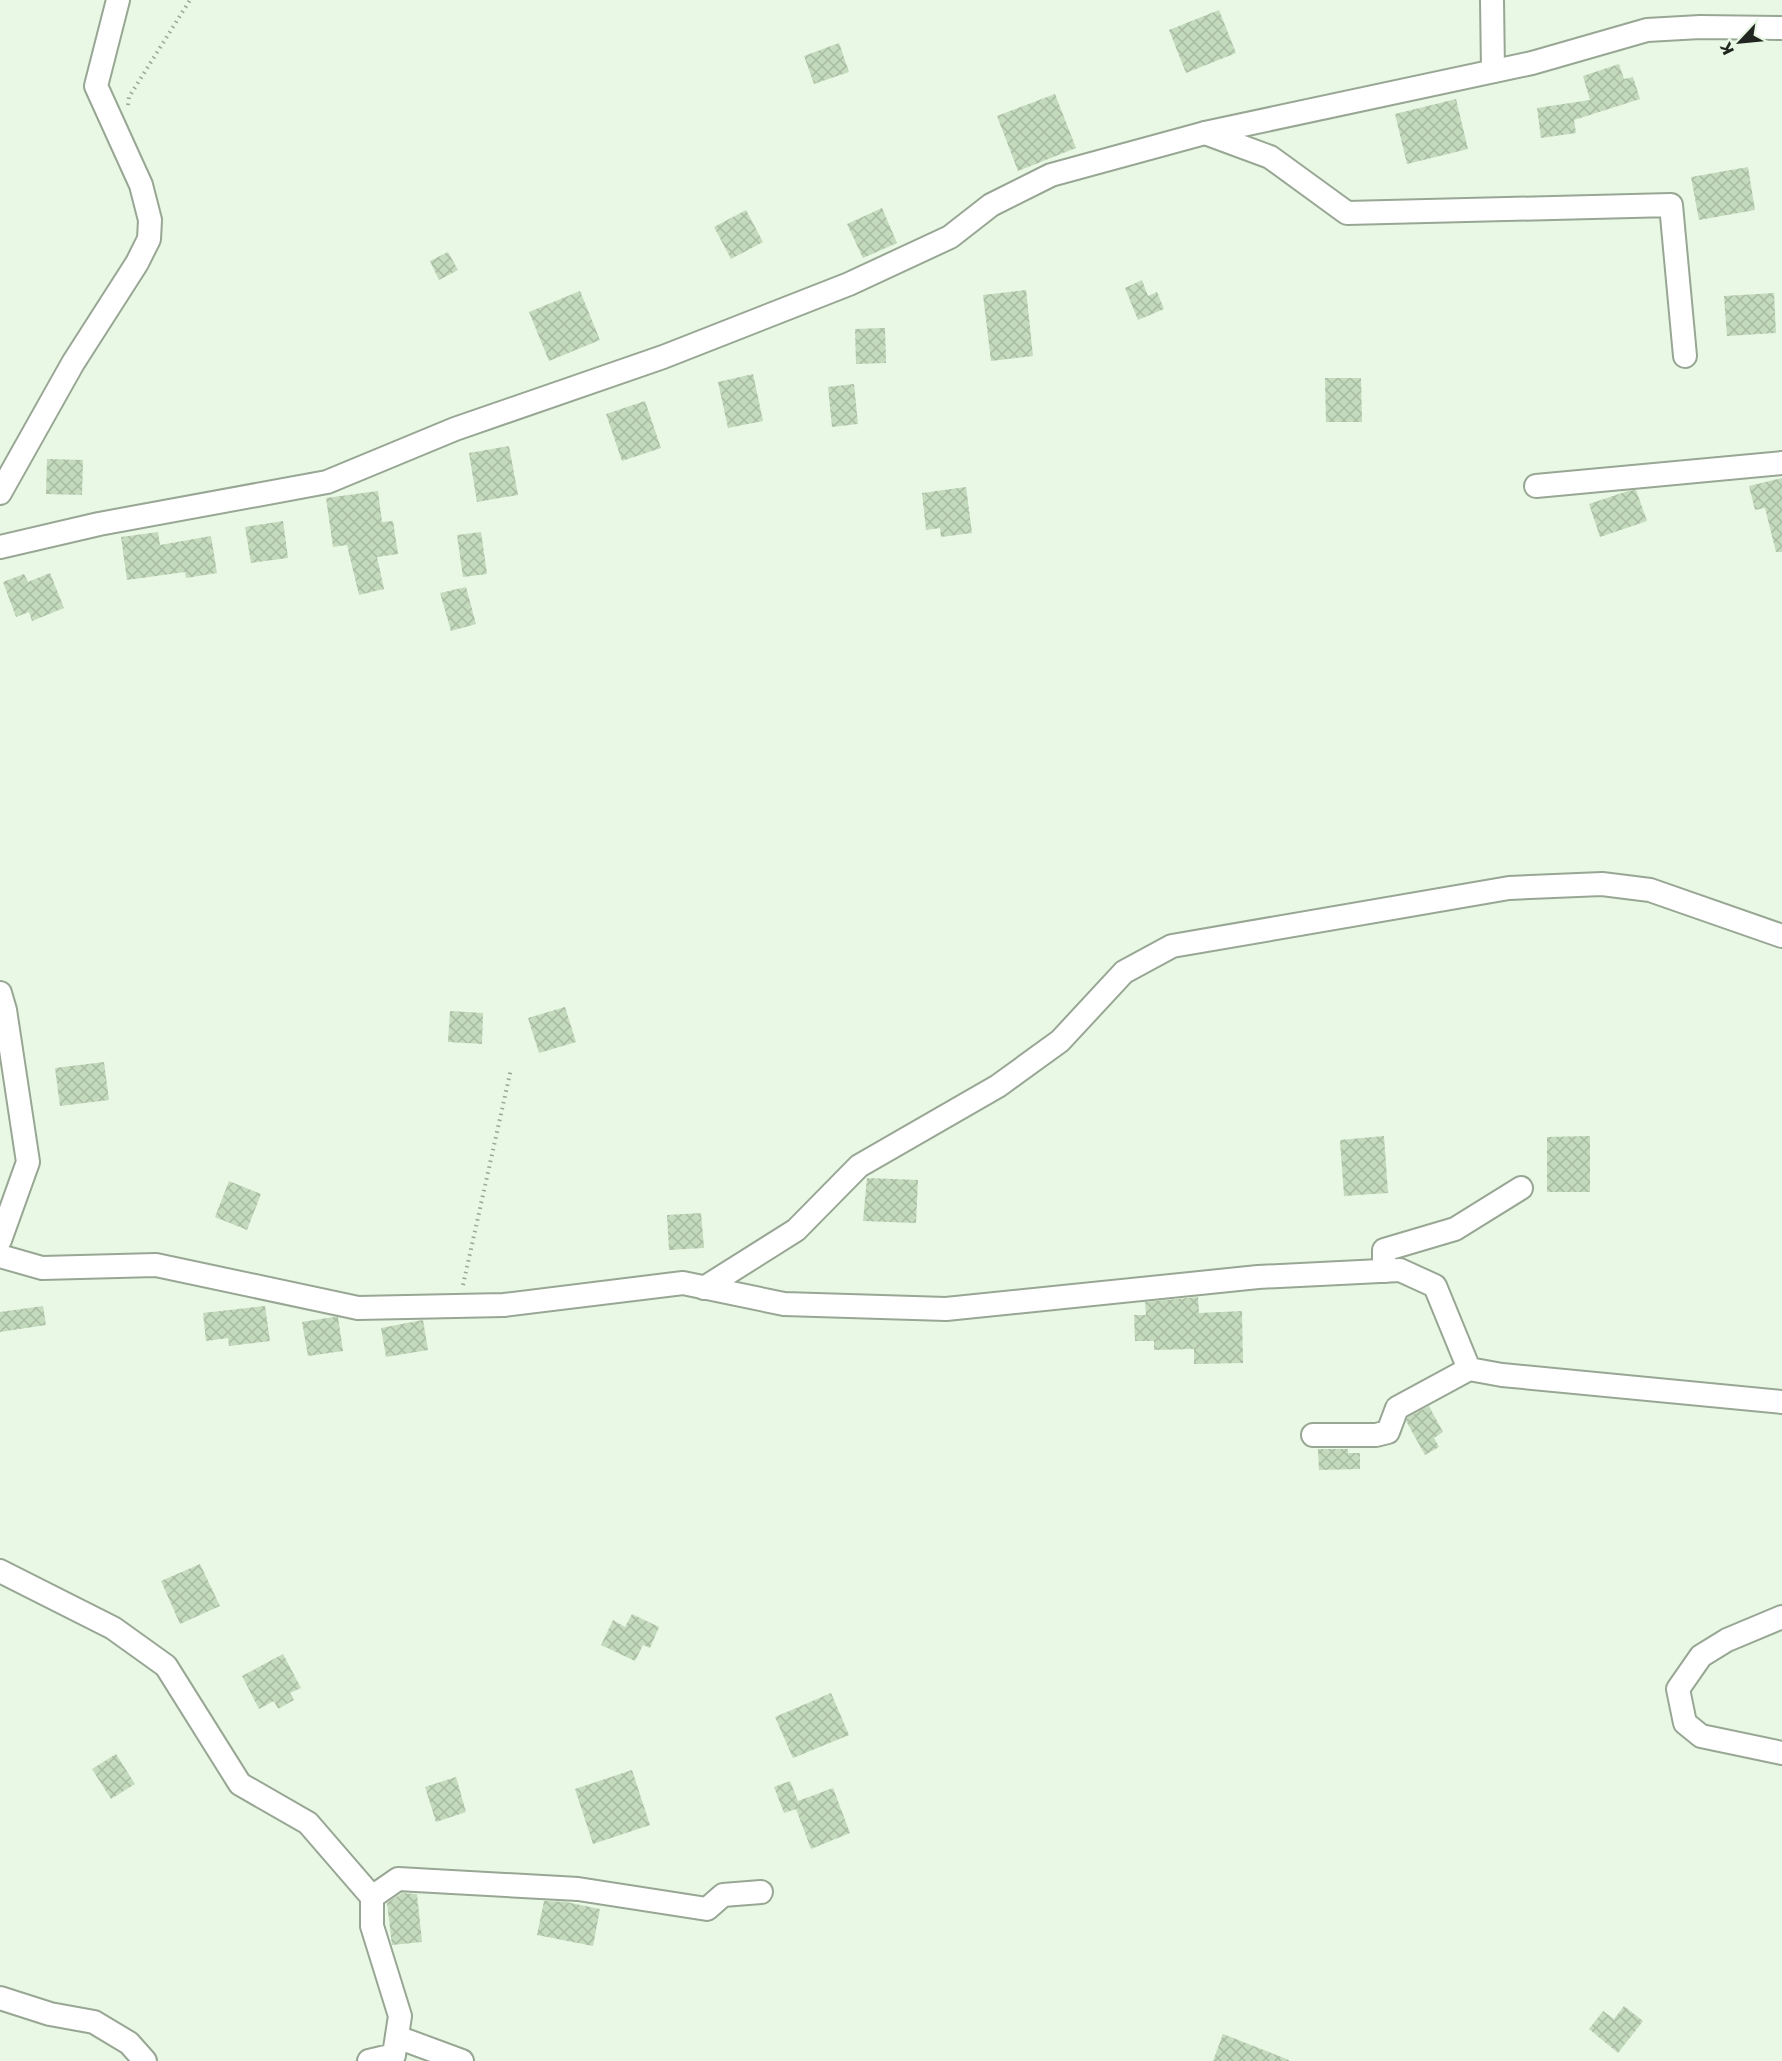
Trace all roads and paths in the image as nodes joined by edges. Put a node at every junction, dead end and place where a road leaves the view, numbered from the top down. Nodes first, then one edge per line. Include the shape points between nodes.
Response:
1 (118, 0) edge
2 (190, 0) edge
3 (1492, 0) edge
4 (1782, 28) edge
5 (1493, 71) junction
6 (128, 107) dead end
7 (1205, 133) junction
8 (1685, 356) dead end
9 (1782, 463) edge
10 (1536, 486) dead end
11 (0, 494) edge
12 (0, 547) edge
13 (1782, 936) edge
14 (0, 993) edge
15 (511, 1070) dead end
16 (1521, 1188) dead end
17 (0, 1240) edge
18 (0, 1256) edge
19 (1384, 1271) junction
20 (704, 1288) junction
21 (459, 1306) junction
22 (1469, 1369) junction
23 (1782, 1401) edge
24 (1313, 1435) dead end
25 (0, 1571) edge
26 (1782, 1617) edge
27 (1782, 1753) edge
28 (761, 1892) dead end
29 (372, 1897) junction
30 (0, 1998) edge
31 (397, 2037) junction
32 (145, 2061) edge
33 (369, 2061) edge
34 (462, 2061) edge

1 - 11 street via 96,86 141,185 150,220 149,239 72,363
2 - 6 path via 129,97
3 - 5 street
4 - 5 street via 1647,30
5 - 7 street
7 - 8 street via 1270,157 1347,213 1671,205
7 - 12 street via 1052,175 991,205 950,237 849,284 663,357 455,429 327,482 99,524
9 - 10 street
13 - 20 street via 1650,890 1602,884 1509,888 1172,946 1124,972 1060,1041 998,1086 859,1166 796,1230
14 - 17 street via 28,1162
15 - 21 path
16 - 19 street via 1455,1229 1384,1250
18 - 21 street via 42,1268 156,1265 358,1308
19 - 20 street via 1258,1277 946,1309 784,1304
19 - 22 street via 1400,1270 1435,1286
20 - 21 street via 683,1283 504,1305
22 - 23 street
22 - 24 street via 1397,1408 1388,1432 1376,1436
25 - 29 street via 113,1628 166,1666 240,1784 308,1823
26 - 27 street via 1726,1640 1701,1656 1678,1689 1685,1723 1701,1736
28 - 29 street via 723,1895 707,1910 578,1889 398,1879
29 - 31 street via 372,1926 400,2016
30 - 32 street via 50,2014 94,2022 129,2043
31 - 33 street via 394,2055
31 - 34 street

